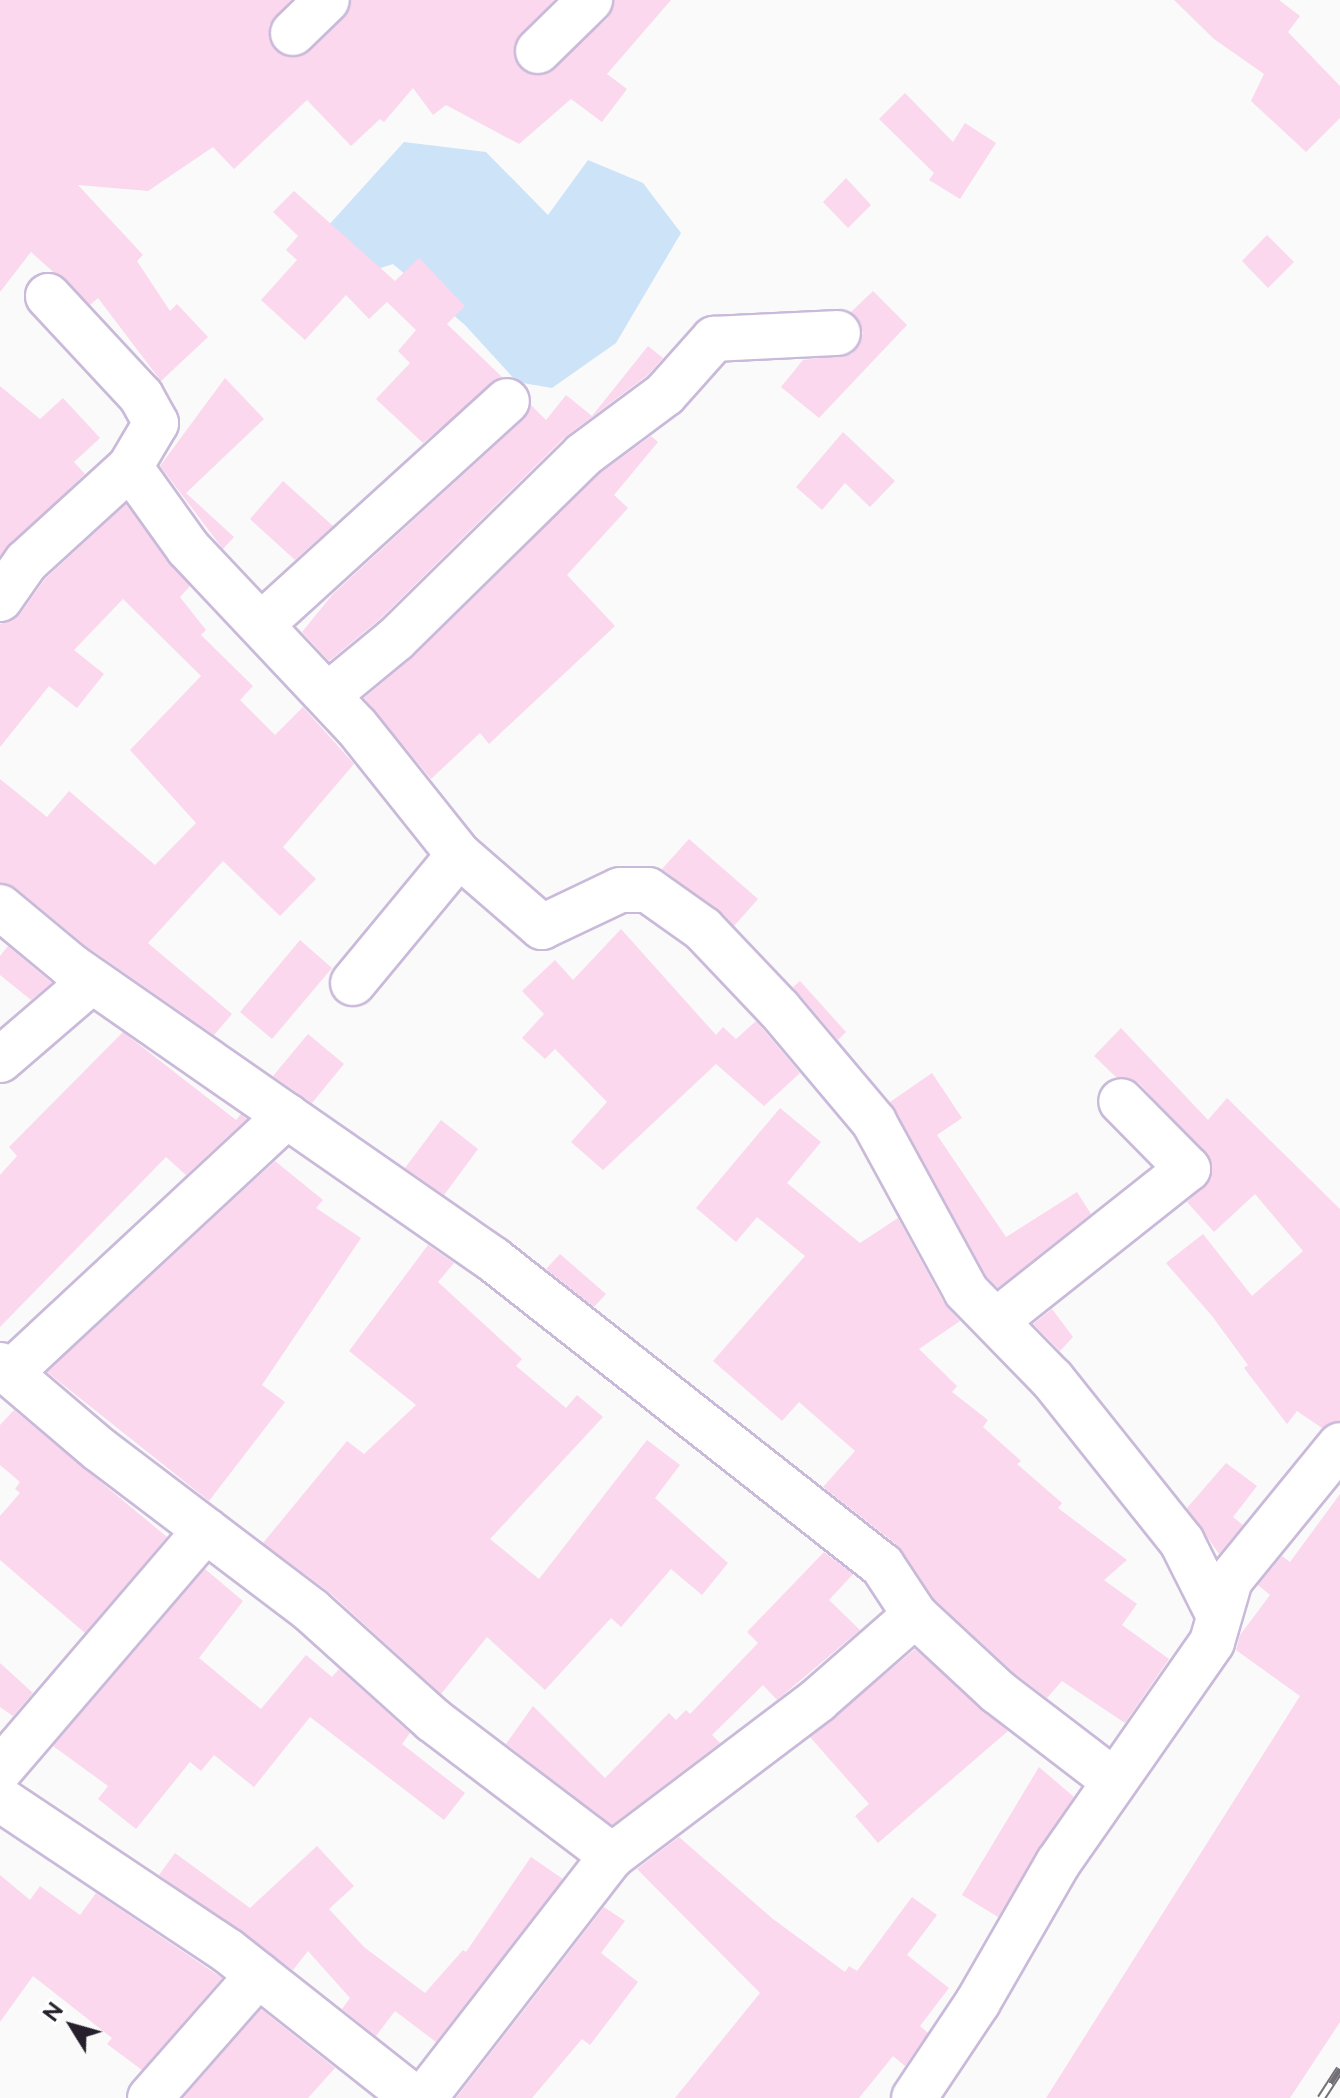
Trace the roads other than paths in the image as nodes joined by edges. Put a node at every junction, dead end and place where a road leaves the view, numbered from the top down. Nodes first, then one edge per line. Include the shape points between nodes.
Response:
1 (327, 0) edge
2 (590, 0) edge
3 (293, 33) dead end
4 (538, 51) dead end
5 (48, 296) dead end
6 (838, 333) dead end
7 (507, 401) dead end
8 (130, 467) junction
9 (0, 599) edge
10 (262, 624) junction
11 (328, 695) junction
12 (459, 855) junction
13 (0, 907) edge
14 (92, 981) junction
15 (353, 983) dead end
16 (0, 1060) edge
17 (1121, 1101) dead end
18 (287, 1116) junction
19 (996, 1321) junction
20 (5, 1369) edge
21 (1340, 1445) edge
22 (206, 1530) junction
23 (1217, 1612) junction
24 (915, 1615) junction
25 (0, 1770) edge
26 (1113, 1780) junction
27 (0, 1799) edge
28 (612, 1856) junction
29 (258, 1975) junction
30 (150, 2098) edge
31 (414, 2098) edge
32 (424, 2098) edge
33 (914, 2098) edge

1 - 3 street
2 - 4 street
5 - 8 street via 141,396 156,423
6 - 11 street via 714,339 665,394 583,455 396,639
7 - 10 street
8 - 9 street via 26,562
8 - 10 street via 188,548
10 - 11 street
11 - 12 street
12 - 15 street
12 - 19 street via 542,927 620,890 648,890 703,929 874,1122 966,1291
13 - 14 street
14 - 16 street
14 - 18 street
17 - 19 street via 1188,1169
18 - 20 street
18 - 24 street via 494,1260 882,1565
19 - 23 street via 1052,1379 1182,1542
20 - 22 street
21 - 23 street via 1230,1580
22 - 25 street
22 - 28 street via 312,1611 433,1720
23 - 26 street via 1212,1642
24 - 26 street via 998,1692
24 - 28 street via 818,1700
26 - 33 street
27 - 29 street
28 - 32 street
29 - 30 street
29 - 31 street

